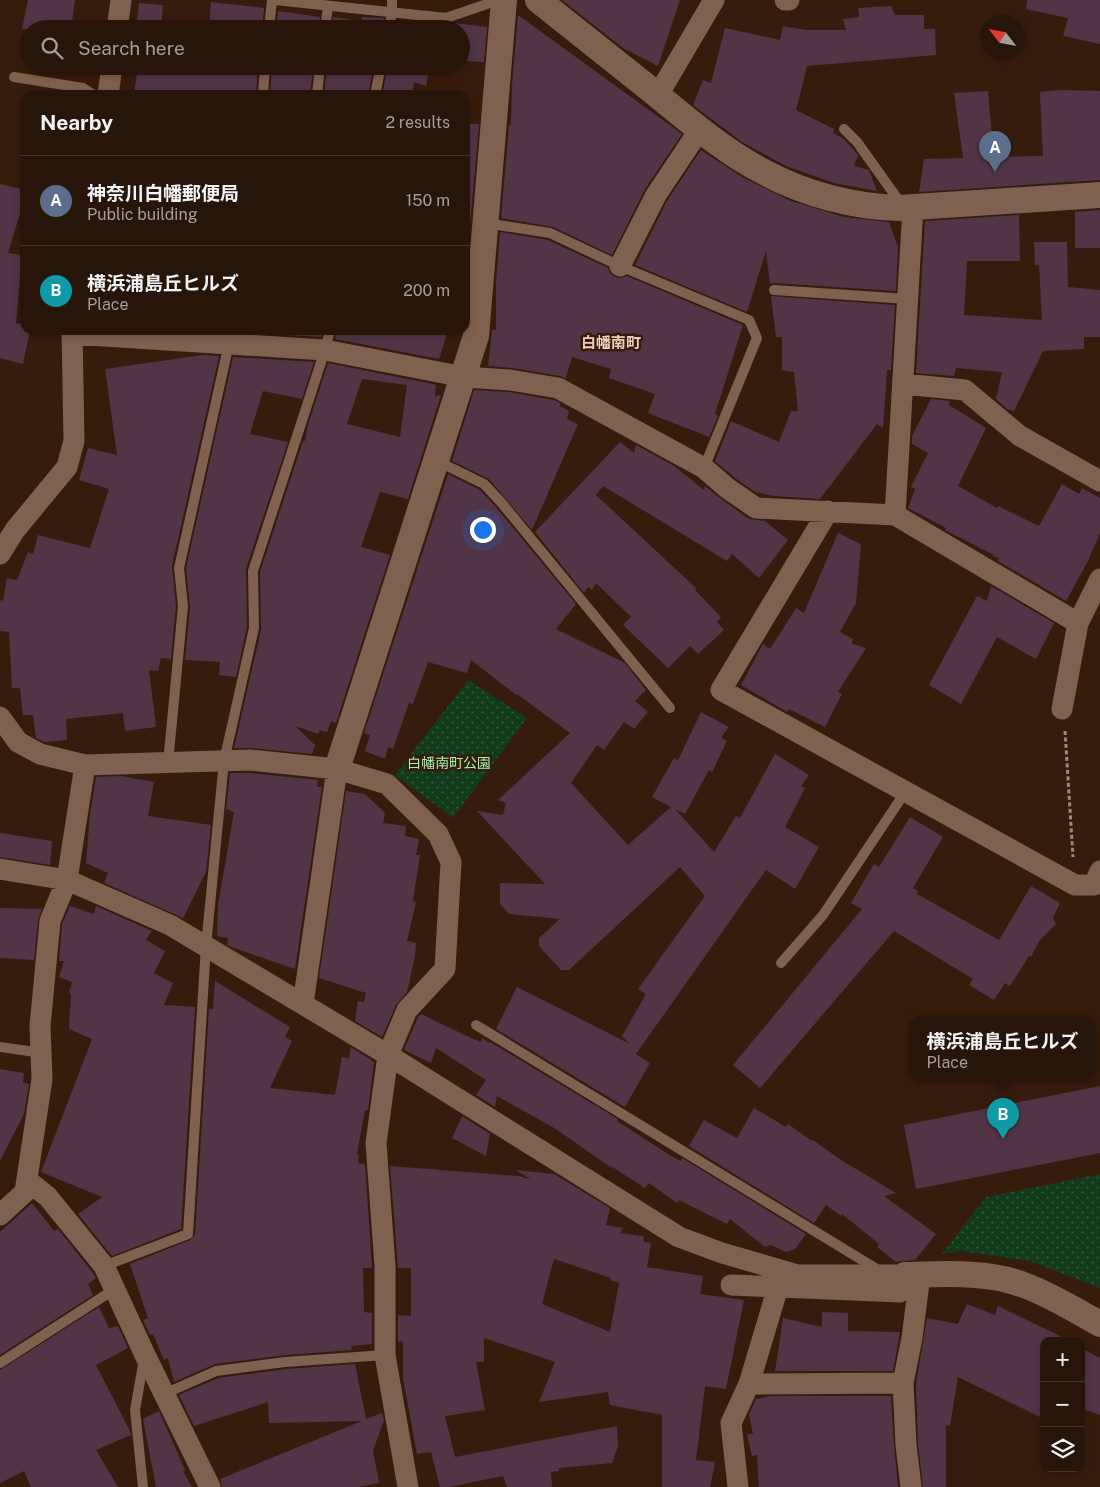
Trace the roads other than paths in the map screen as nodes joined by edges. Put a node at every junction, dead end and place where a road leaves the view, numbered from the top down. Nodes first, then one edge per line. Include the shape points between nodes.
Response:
1 (121, 0) edge
2 (274, 0) edge
3 (392, 0) edge
4 (489, 0) edge
5 (504, 0) edge
6 (538, 0) edge
7 (714, 0) edge
8 (785, 0) edge
9 (789, 0) edge
10 (328, 6) junction
11 (392, 12) junction
12 (118, 20) edge
13 (271, 20) edge
14 (326, 20) edge
15 (390, 20) edge
16 (111, 75) edge
17 (265, 75) edge
18 (319, 75) edge
19 (379, 75) edge
20 (14, 77) dead end
21 (86, 90) edge
22 (109, 90) edge
23 (263, 90) edge
24 (318, 90) edge
25 (376, 90) edge
26 (658, 95) junction
27 (700, 129) junction
28 (844, 130) dead end
29 (1100, 195) edge
30 (908, 207) junction
31 (486, 223) junction
32 (474, 256) edge
33 (620, 266) junction
34 (774, 290) dead end
35 (908, 298) junction
36 (73, 335) edge
37 (162, 335) edge
38 (231, 337) edge
39 (327, 340) edge
40 (464, 377) junction
41 (903, 384) junction
42 (436, 461) junction
43 (704, 468) junction
44 (1100, 481) edge
45 (828, 511) junction
46 (895, 515) junction
47 (0, 554) edge
48 (1100, 579) edge
49 (1078, 623) junction
50 (670, 708) dead end
51 (1062, 709) road end
52 (0, 717) edge
53 (224, 761) junction
54 (168, 763) junction
55 (85, 765) junction
56 (337, 770) junction
57 (906, 792) junction
58 (0, 870) edge
59 (1100, 871) edge
60 (67, 880) junction
61 (206, 946) junction
62 (781, 963) dead end
63 (303, 1004) junction
64 (476, 1025) dead end
65 (0, 1047) edge
66 (42, 1053) junction
67 (388, 1055) junction
68 (27, 1180) junction
69 (0, 1215) edge
70 (104, 1266) junction
71 (904, 1275) junction
72 (731, 1285) dead end
73 (778, 1288) junction
74 (115, 1289) junction
75 (1100, 1324) edge
76 (145, 1355) junction
77 (385, 1355) junction
78 (0, 1363) edge
79 (903, 1383) junction
80 (749, 1384) junction
81 (164, 1394) junction
82 (143, 1487) edge
83 (210, 1487) edge
84 (408, 1487) edge
85 (738, 1487) edge
86 (910, 1487) edge

1 - 12 street
2 - 10 lane
2 - 13 lane
3 - 11 lane
4 - 11 lane via 487,4 446,18
5 - 31 street
6 - 26 street
7 - 26 street
8 - 9 street
10 - 11 lane
10 - 14 lane
11 - 15 lane
16 - 22 street
17 - 23 lane
18 - 24 lane
19 - 25 lane
20 - 21 lane
26 - 27 street
27 - 30 street via 764,172 804,190 881,208
27 - 33 street via 656,195
28 - 30 lane
29 - 30 street
30 - 35 street
31 - 32 street
31 - 33 lane via 550,233
32 - 40 street via 476,336
33 - 43 lane via 749,320 757,338
34 - 35 lane
35 - 41 street
36 - 47 street via 74,441 68,467 14,530
37 - 38 street
38 - 39 street
38 - 54 lane via 179,568 183,606
39 - 40 street
39 - 53 lane via 253,571 254,628
40 - 42 street
40 - 43 street via 558,388
41 - 44 street via 966,390 1020,436
41 - 46 street
42 - 50 lane via 484,484
42 - 56 street
43 - 45 street via 756,508
45 - 46 street
45 - 57 street via 721,690
46 - 49 street
48 - 49 street
49 - 51 street
52 - 55 street via 18,742 40,754
53 - 54 street
53 - 56 street via 250,760
53 - 61 lane
54 - 55 street
55 - 60 street
56 - 63 street
56 - 67 street via 386,784 438,834 451,862 445,969 407,1010
57 - 59 street via 1075,885 1094,885
57 - 62 lane via 823,915
58 - 60 street
60 - 61 street via 170,925
60 - 66 street via 50,921 40,1026
61 - 63 street
61 - 70 lane via 188,1234
63 - 67 street
64 - 71 lane
65 - 66 lane
66 - 68 street via 42,1079
67 - 71 street via 679,1237 722,1253 798,1274
67 - 77 street via 376,1143 385,1266
68 - 69 street via 25,1192
68 - 70 street via 48,1197
70 - 74 street
71 - 73 street via 900,1292
71 - 75 street via 986,1276 1023,1284
71 - 79 street via 912,1338
72 - 73 street
73 - 80 street
74 - 76 street
74 - 78 lane
76 - 81 street
76 - 82 lane via 135,1410
77 - 81 lane via 216,1371
77 - 84 street
79 - 80 street
79 - 86 street
80 - 85 street via 731,1423
81 - 83 street

